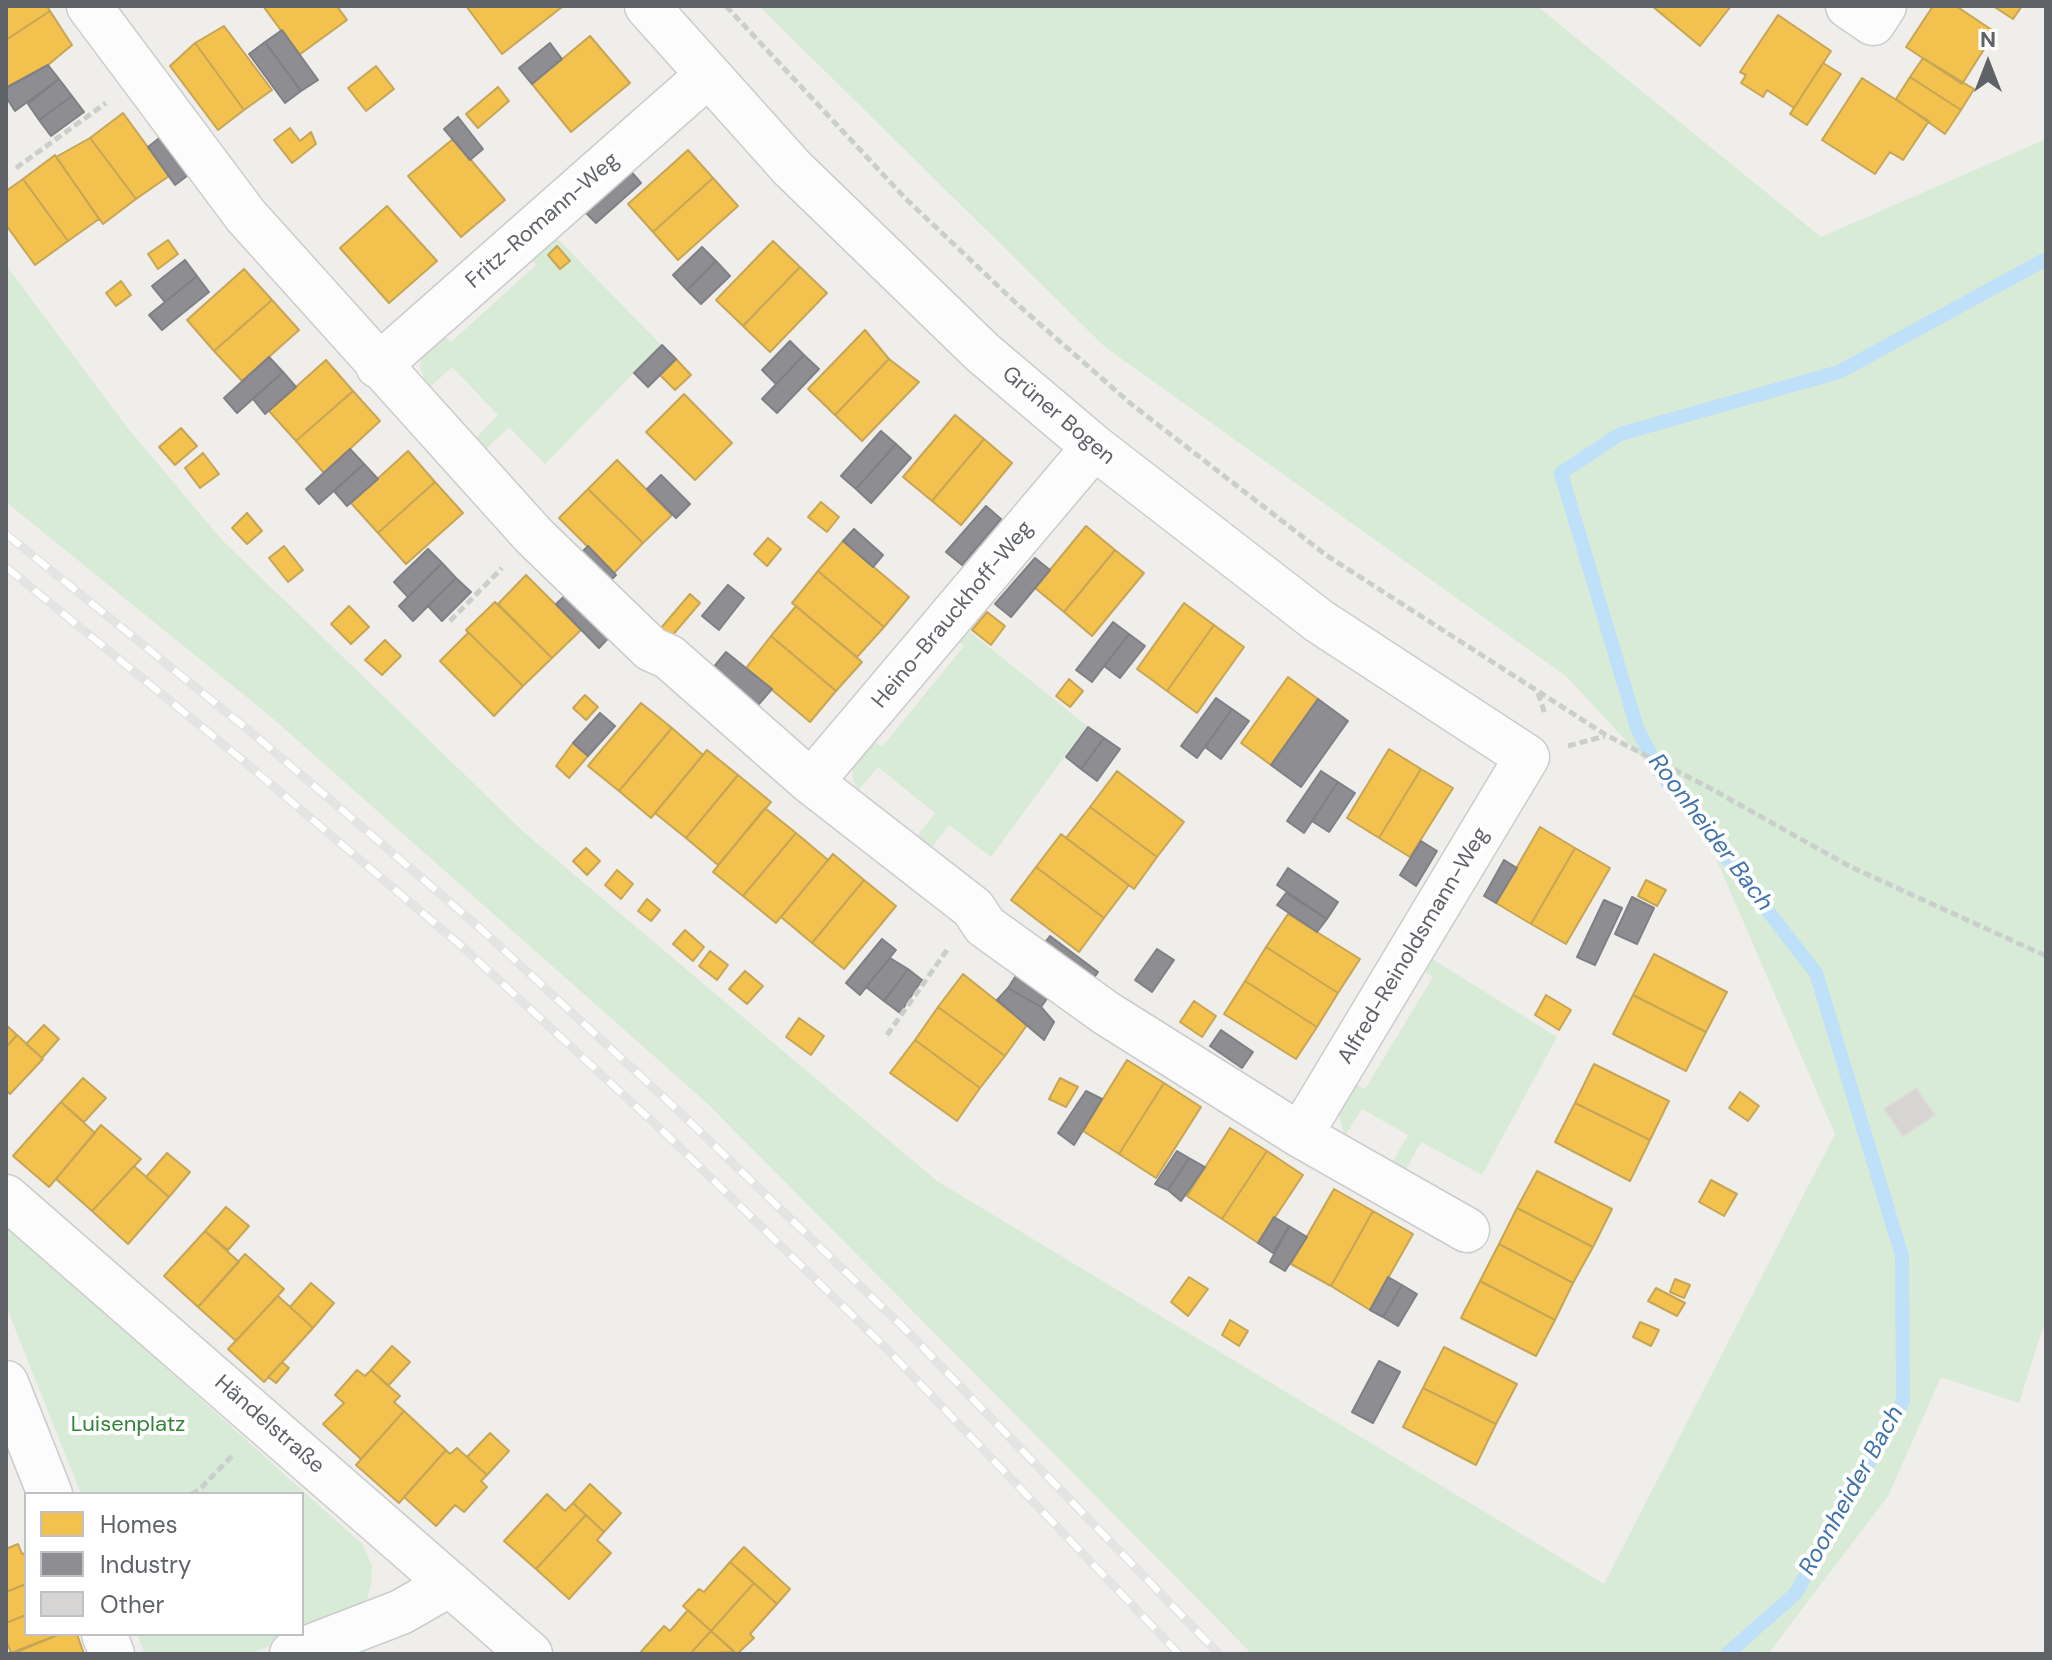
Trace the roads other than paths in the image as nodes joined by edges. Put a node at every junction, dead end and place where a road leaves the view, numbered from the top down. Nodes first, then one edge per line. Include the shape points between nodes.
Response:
1 (89, 6) edge
2 (647, 6) edge
3 (708, 75) junction
4 (378, 366) junction
5 (1094, 447) junction
6 (1542, 753) joint
7 (811, 782) junction
8 (1300, 1135) junction
9 (6, 1197) edge
10 (1467, 1230) dead end
11 (6, 1383) edge
12 (49, 1492) edge
13 (450, 1584) junction
14 (292, 1654) edge
15 (530, 1654) edge

1 - 4 street via 246,216
2 - 3 street, Grüner Bogen
3 - 4 street, Fritz-Romann-Weg
3 - 5 street, Grüner Bogen via 879,255
4 - 7 street via 534,536 651,649 669,657
5 - 6 street, Grüner Bogen via 1319,621
5 - 7 street, Heino-Brauckhoff-Weg
6 - 8 street, Alfred-Reinoldsmann-Weg
7 - 8 street via 973,908 985,926 1132,1031
8 - 10 street
9 - 13 street, Händelstraße
11 - 12 street
13 - 14 street via 401,1612
13 - 15 street, Händelstraße

